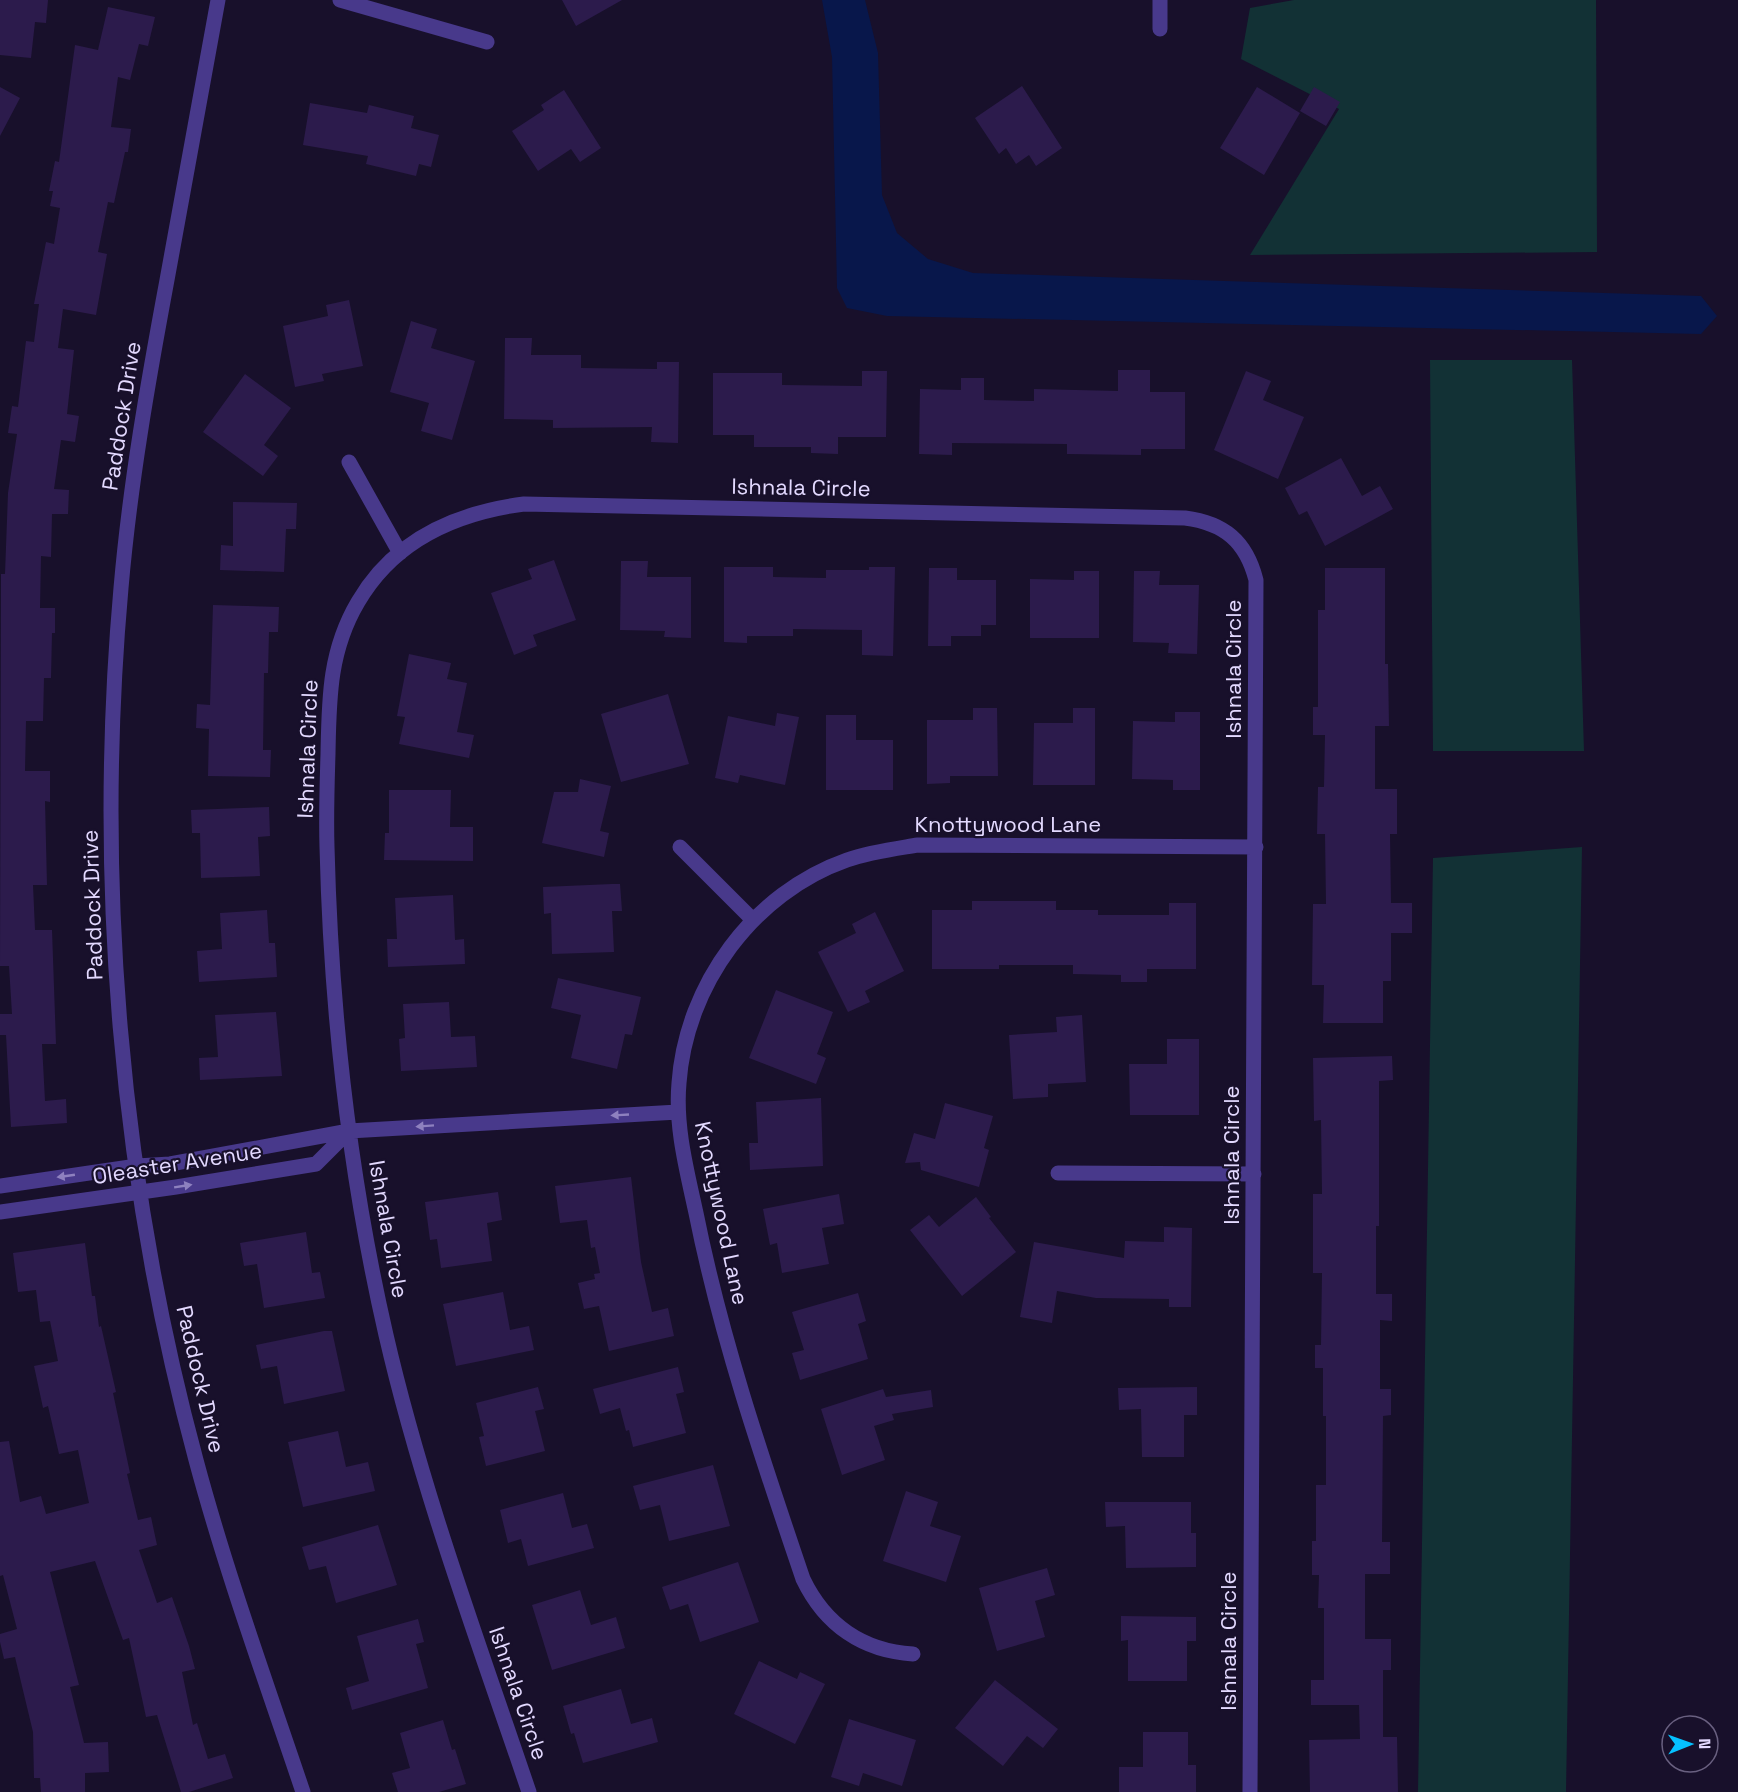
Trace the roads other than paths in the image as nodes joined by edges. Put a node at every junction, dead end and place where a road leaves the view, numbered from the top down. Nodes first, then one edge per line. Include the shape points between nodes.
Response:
1 (218, 0) edge
2 (340, 0) edge
3 (1160, 0) edge
4 (1160, 29) dead end
5 (487, 42) dead end
6 (349, 462) dead end
7 (400, 553) junction
8 (680, 847) dead end
9 (1256, 847) junction
10 (753, 920) junction
11 (678, 1112) junction
12 (349, 1131) junction
13 (137, 1166) junction
14 (1058, 1173) dead end
15 (1254, 1174) junction
16 (0, 1186) edge
17 (141, 1191) junction
18 (0, 1212) edge
19 (913, 1654) dead end
20 (303, 1792) edge
21 (529, 1792) edge
22 (1250, 1792) edge

1 - 13 street, Paddock Drive via 142,416 121,587 113,713 114,932 122,1046
2 - 5 street
3 - 4 street
6 - 7 street
7 - 9 street, Ishnala Circle via 427,533 456,519 491,508 524,504 1201,520 1232,536 1252,564 1256,580
7 - 12 street, Ishnala Circle via 358,602 343,632 333,662 329,695 329,931
8 - 10 street
9 - 10 street, Knottywood Lane via 918,845 890,849 813,875
9 - 15 street, Ishnala Circle
10 - 11 street, Knottywood Lane via 709,979 694,1012 684,1047
11 -> 12 street, Oleaster Avenue
11 - 19 street, Knottywood Lane via 704,1256 730,1355 803,1579 828,1618 853,1637 881,1649
12 - 13 street, Oleaster Avenue via 170,1164
17 -> 12 street, Oleaster Avenue via 316,1164
12 - 21 street, Ishnala Circle via 386,1336 414,1443
13 -> 16 street, Oleaster Avenue
13 - 17 street, Paddock Drive
14 - 15 street
15 - 22 street, Ishnala Circle
17 - 18 street, Oleaster Avenue
17 - 20 street, Paddock Drive via 169,1348 196,1460 228,1570

